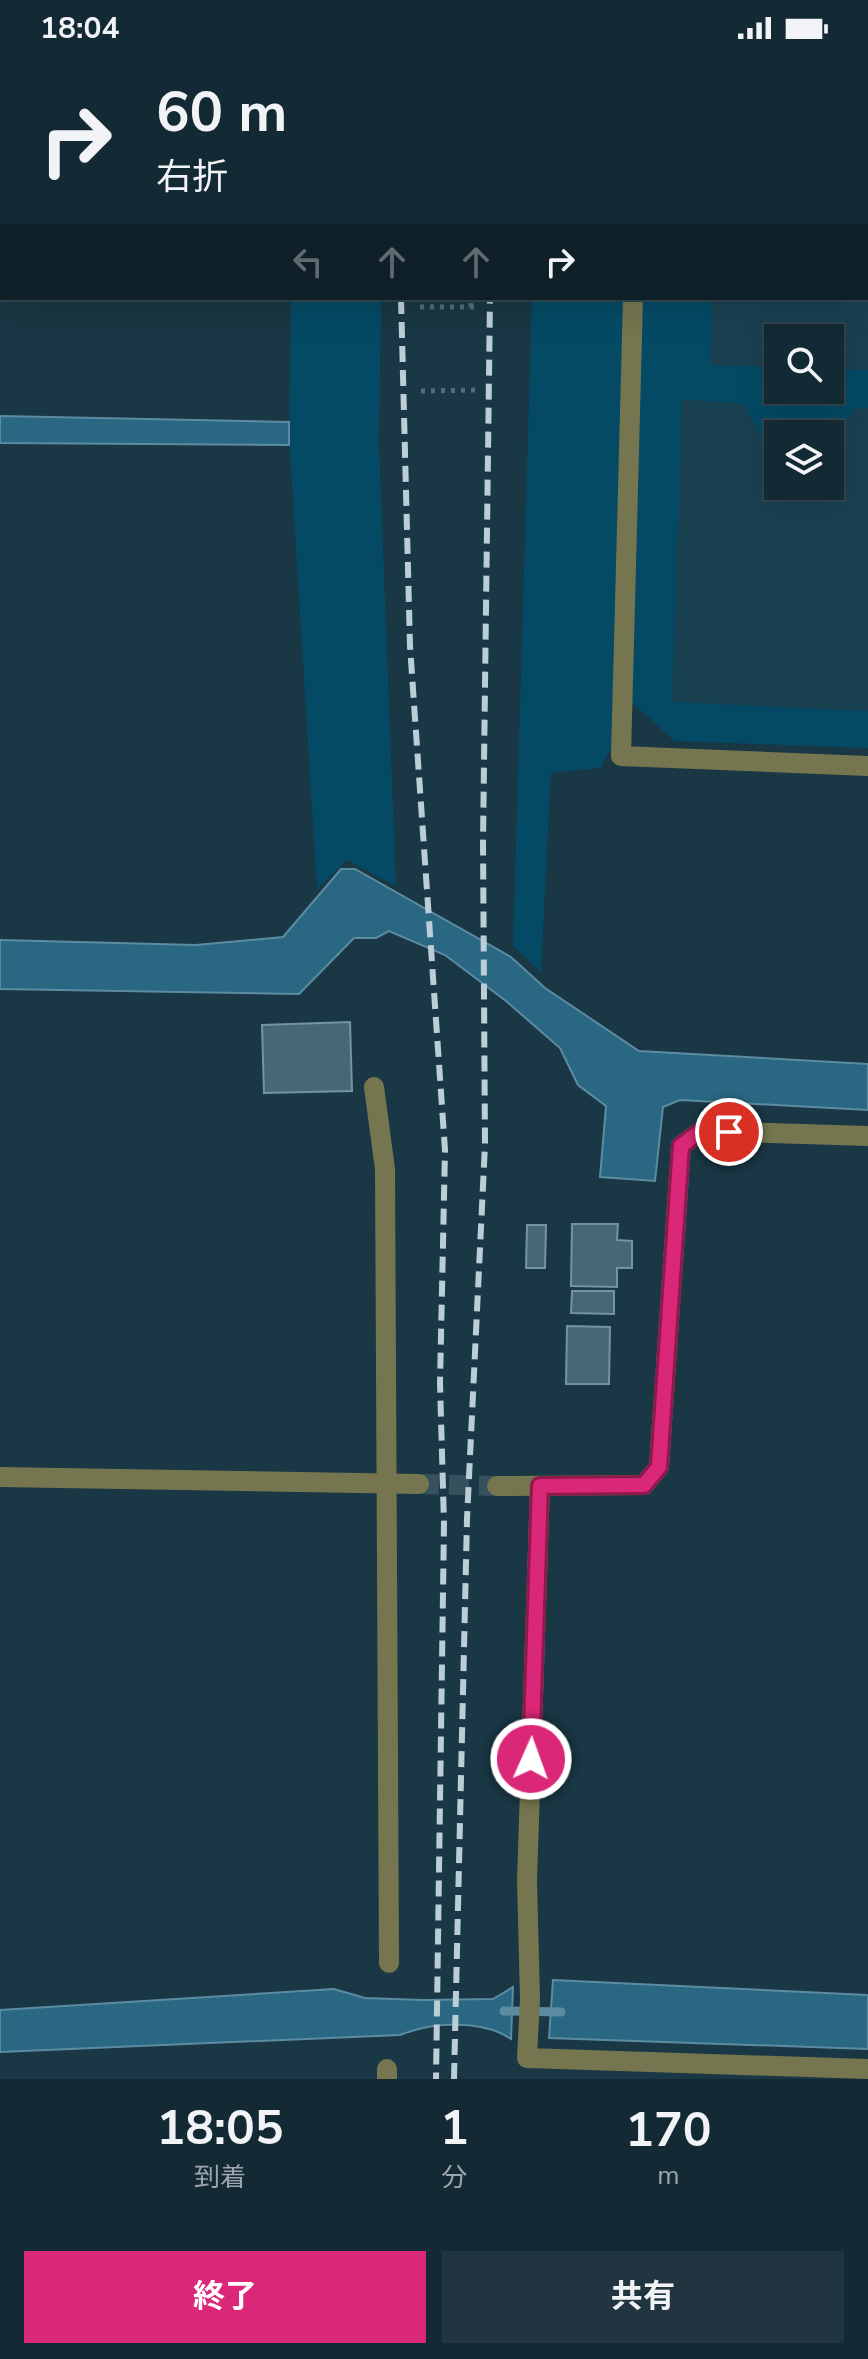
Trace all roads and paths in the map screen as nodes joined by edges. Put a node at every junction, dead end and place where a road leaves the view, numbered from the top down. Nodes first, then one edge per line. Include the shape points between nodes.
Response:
1 (425, 300) edge
2 (472, 300) edge
3 (633, 300) edge
4 (476, 390) dead end
5 (421, 391) dead end
6 (868, 766) edge
7 (374, 1087) dead end
8 (868, 1136) edge
9 (0, 1477) edge
10 (389, 1484) junction
11 (419, 1484) tunnel mouth
12 (497, 1486) tunnel mouth
13 (540, 1486) junction
14 (389, 1963) dead end
15 (526, 2069) edge
16 (868, 2069) edge

1 - 2 path via 423,307 474,307
3 - 6 street via 621,756
4 - 5 path
7 - 10 street via 385,1169
8 - 13 street via 701,1131 681,1146 659,1467 644,1485
9 - 10 street
10 - 11 street
10 - 14 street
12 - 13 street
13 - 15 street
15 - 16 street

